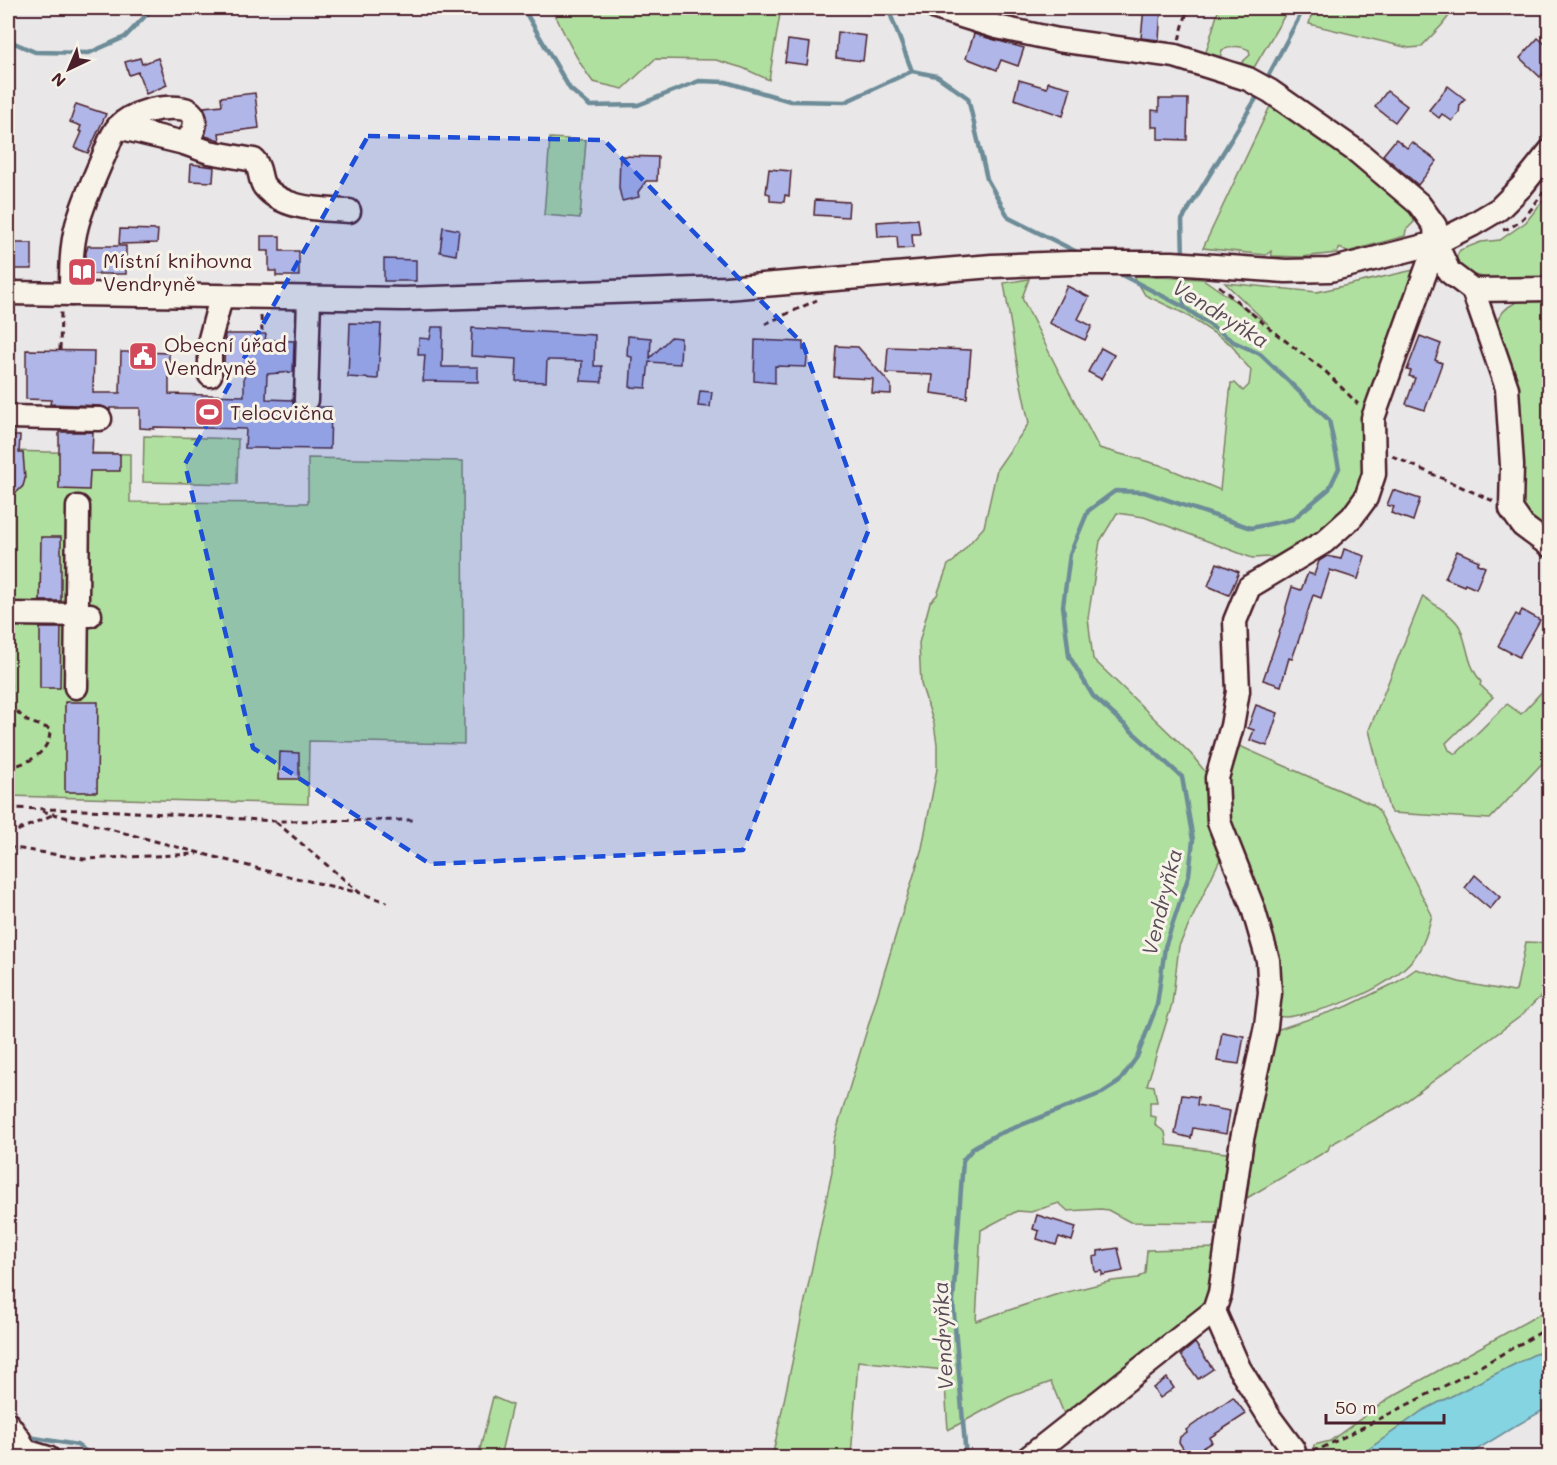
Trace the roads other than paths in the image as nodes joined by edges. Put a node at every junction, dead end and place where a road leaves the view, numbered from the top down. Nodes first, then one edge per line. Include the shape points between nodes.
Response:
1 (936, 8) edge
2 (993, 17) edge
3 (118, 127) junction
4 (184, 143) junction
5 (1550, 151) edge
6 (349, 211) dead end
7 (1436, 243) junction
8 (1550, 289) edge
9 (1473, 290) junction
10 (8, 293) edge
11 (218, 297) junction
12 (309, 298) junction
13 (66, 299) junction
14 (210, 375) dead end
15 (306, 400) dead end
16 (8, 417) edge
17 (100, 419) dead end
18 (78, 507) dead end
19 (1550, 546) edge
20 (8, 614) edge
21 (84, 615) junction
22 (76, 687) dead end
23 (1214, 1311) junction
24 (8, 1424) edge
25 (1291, 1448) edge
26 (48, 1458) edge
27 (1028, 1458) edge

1 - 2 street
2 - 7 street via 1058,40 1175,56 1248,79 1359,153 1419,204 1436,226
3 - 4 street
3 - 4 street via 148,111 187,109 196,124
3 - 13 street via 76,225
4 - 6 street via 254,160 263,184 291,204
5 - 7 street via 1499,209
7 - 9 street via 1449,272
7 - 12 street via 1330,270 1070,263 726,288 404,299
7 - 23 street via 1373,418 1374,474 1366,498 1324,542 1249,587 1235,621 1238,691 1217,778 1219,822 1253,908 1268,960 1270,993 1242,1139 1221,1293
8 - 9 street
9 - 19 street via 1507,388 1511,509 1523,526
10 - 13 street
11 - 12 street
11 - 13 street
11 - 14 street via 210,339
12 - 15 street
16 - 17 street
18 - 21 street
20 - 21 street
21 - 22 street
23 - 25 street via 1239,1368
23 - 27 street
24 - 26 street via 26,1451

